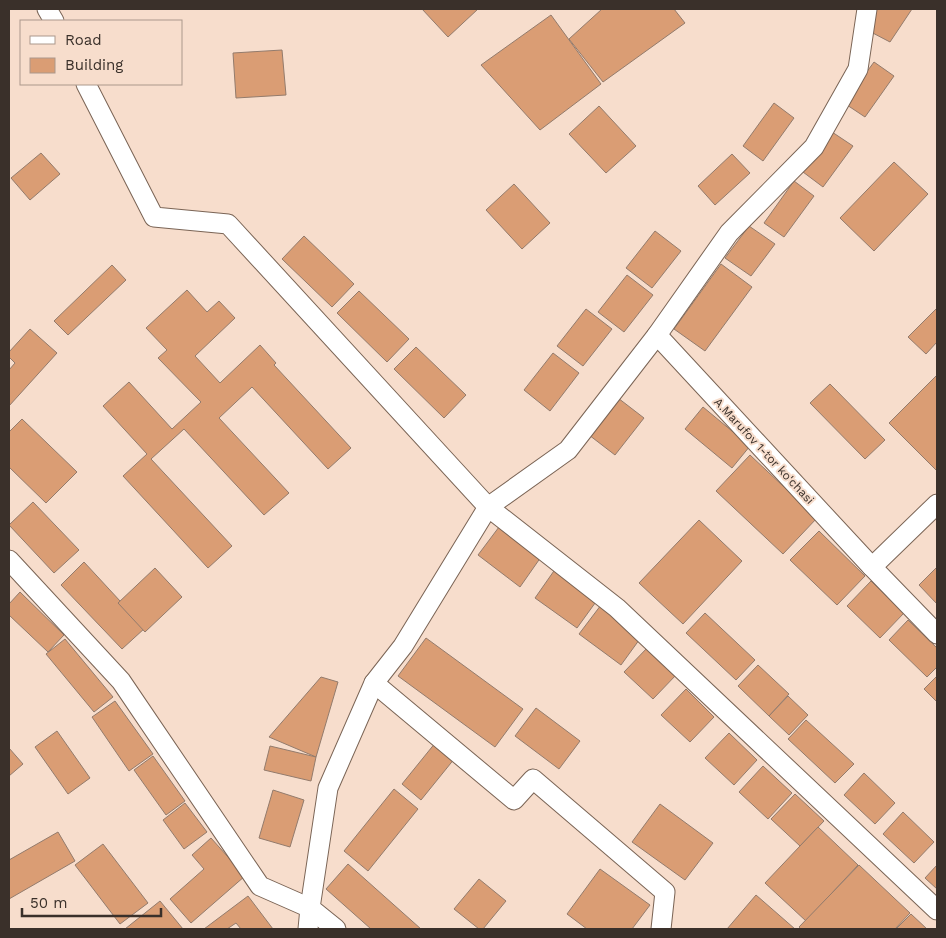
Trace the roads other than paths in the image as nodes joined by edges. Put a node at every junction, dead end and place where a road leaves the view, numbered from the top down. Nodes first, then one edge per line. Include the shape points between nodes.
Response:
1 (47, 9) edge
2 (867, 9) edge
3 (53, 20) edge
4 (87, 85) edge
5 (656, 335) junction
6 (937, 504) edge
7 (488, 507) junction
8 (9, 560) edge
9 (872, 567) junction
10 (937, 634) edge
11 (374, 683) junction
12 (310, 908) junction
13 (937, 910) edge
14 (308, 929) edge
15 (336, 929) edge
16 (661, 929) edge

1 - 3 street
2 - 5 street via 858,69 814,147 729,233
4 - 7 street via 154,217 228,224
5 - 7 street via 568,450
5 - 9 street, A.Marufov 1-tor ko'chasi
6 - 9 street
7 - 11 street via 403,646
7 - 13 street via 617,608
8 - 12 street via 121,681 260,886
9 - 10 street, A.Marufov 1-tor ko'chasi
11 - 12 street via 328,788
11 - 16 street via 514,800 533,779 651,880 665,892
12 - 14 street
12 - 15 street

